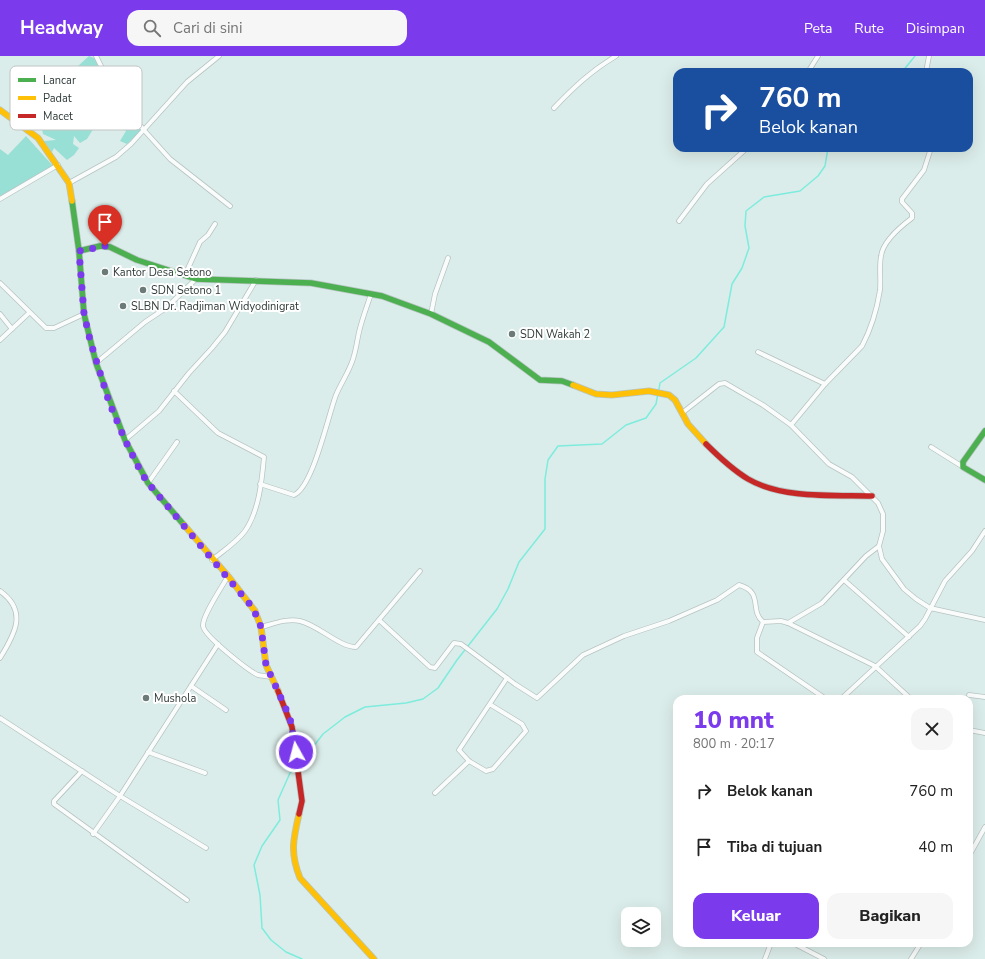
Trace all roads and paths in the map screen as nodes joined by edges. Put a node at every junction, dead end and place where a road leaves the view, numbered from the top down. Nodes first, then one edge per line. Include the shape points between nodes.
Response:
1 (96, 56) edge
2 (219, 56) edge
3 (616, 56) edge
4 (818, 56) edge
5 (929, 56) edge
6 (101, 66) edge
7 (810, 68) edge
8 (927, 68) edge
9 (554, 108) dead end
10 (0, 110) edge
11 (10, 117) edge
12 (142, 126) edge
13 (144, 129) junction
14 (27, 130) edge
15 (743, 152) edge
16 (930, 152) edge
17 (58, 165) junction
18 (69, 183) junction
19 (0, 199) edge
20 (230, 206) dead end
21 (679, 221) dead end
22 (215, 224) dead end
23 (79, 251) junction
24 (448, 258) dead end
25 (185, 275) junction
26 (196, 278) junction
27 (256, 280) junction
28 (0, 284) edge
29 (371, 294) junction
30 (29, 313) junction
31 (0, 314) edge
32 (84, 314) junction
33 (431, 314) junction
34 (12, 329) junction
35 (0, 340) edge
36 (758, 352) dead end
37 (96, 363) junction
38 (825, 384) junction
39 (174, 391) junction
40 (682, 412) junction
41 (791, 424) junction
42 (985, 431) edge
43 (125, 440) junction
44 (177, 442) dead end
45 (930, 447) dead end
46 (963, 466) junction
47 (985, 480) edge
48 (148, 483) junction
49 (260, 484) junction
50 (872, 496) junction
51 (985, 531) edge
52 (879, 546) junction
53 (212, 560) junction
54 (420, 571) dead end
55 (228, 576) junction
56 (844, 580) junction
57 (0, 591) edge
58 (930, 608) junction
59 (379, 620) junction
60 (985, 620) edge
61 (763, 622) junction
62 (788, 623) junction
63 (261, 627) junction
64 (909, 637) junction
65 (218, 644) junction
66 (0, 658) edge
67 (875, 666) junction
68 (271, 677) junction
69 (507, 678) junction
70 (191, 686) junction
71 (820, 695) edge
72 (845, 695) edge
73 (907, 695) edge
74 (973, 696) edge
75 (985, 697) edge
76 (490, 705) junction
77 (226, 710) dead end
78 (0, 718) edge
79 (973, 731) edge
80 (985, 733) edge
81 (148, 752) junction
82 (469, 761) junction
83 (82, 771) junction
84 (205, 773) dead end
85 (435, 793) dead end
86 (120, 796) junction
87 (985, 827) edge
88 (93, 834) junction
89 (206, 848) dead end
90 (973, 849) edge
91 (187, 900) dead end
92 (770, 947) edge
93 (801, 947) edge
94 (918, 947) edge
95 (374, 959) edge
96 (765, 959) edge
97 (824, 959) edge
98 (911, 959) edge

1 - 6 street
2 - 13 street via 188,82
3 - 9 street via 577,83
4 - 7 street
5 - 8 street
10 - 11 main road
12 - 13 street
13 - 18 street via 116,157
13 - 20 street via 170,159
14 - 17 main road via 38,138
15 - 21 street via 707,184
16 - 38 street via 924,170 902,199 912,213 912,218 885,244 881,255 880,290 869,332 862,346
17 - 18 main road
17 - 19 street
18 - 23 main road
22 - 25 street via 200,242
23 - 25 main road via 100,246 110,247 137,260
23 - 32 main road
24 - 33 street
25 - 26 main road
26 - 27 main road
26 - 37 street via 166,308
27 - 29 main road via 311,283
27 - 39 street via 225,332
28 - 30 street
29 - 33 main road
29 - 49 street via 353,358 337,394 316,458 302,488 294,495
30 - 32 street via 49,329
30 - 34 street
31 - 34 street
32 - 37 main road
33 - 40 main road via 489,342 540,380 562,381 585,391 612,395 662,392 675,400
34 - 35 street
36 - 38 street
37 - 43 main road
38 - 41 street
39 - 43 street via 159,411
39 - 49 street via 218,433 262,454 264,457
40 - 41 street via 719,384 725,383
40 - 50 main road via 688,424 720,457 748,479 763,486 818,495
41 - 50 street via 829,464 852,477
42 - 46 main road via 963,462
43 - 48 main road
44 - 48 street
45 - 46 street
46 - 47 main road
48 - 53 main road
49 - 53 street via 254,511 245,530
50 - 52 street via 883,514 883,531
51 - 58 street via 944,581
52 - 56 street
52 - 58 street via 882,559 904,589
53 - 55 main road
54 - 59 street
55 - 63 main road via 253,608
55 - 65 street via 204,622 205,632
56 - 62 street via 822,603
56 - 64 street
57 - 66 street via 14,606 18,619 14,634
58 - 60 street
58 - 64 street via 925,620
59 - 63 street via 360,645 353,647 300,621 285,621
59 - 69 street via 430,667 435,668 451,646 458,643
61 - 62 street
61 - 69 street via 758,614 753,593 739,585 718,600 669,622 624,636 583,655 538,698
61 - 71 street via 757,638 757,652
62 - 67 street
63 - 68 main road via 264,656
64 - 67 street
65 - 68 street via 258,675
65 - 70 street
67 - 72 street
67 - 73 street
68 - 95 main road via 290,718 300,780 302,808 292,846 296,870 331,914
69 - 76 street
70 - 77 street
70 - 81 street
74 - 75 street
76 - 82 street via 460,750
76 - 82 street via 514,718 526,731 489,771
78 - 83 street
79 - 80 street
81 - 84 street
81 - 86 street
82 - 85 street
83 - 86 street
83 - 88 street via 54,803
86 - 88 street
86 - 89 street
87 - 90 street
88 - 91 street
92 - 96 street
93 - 97 street
94 - 98 street

